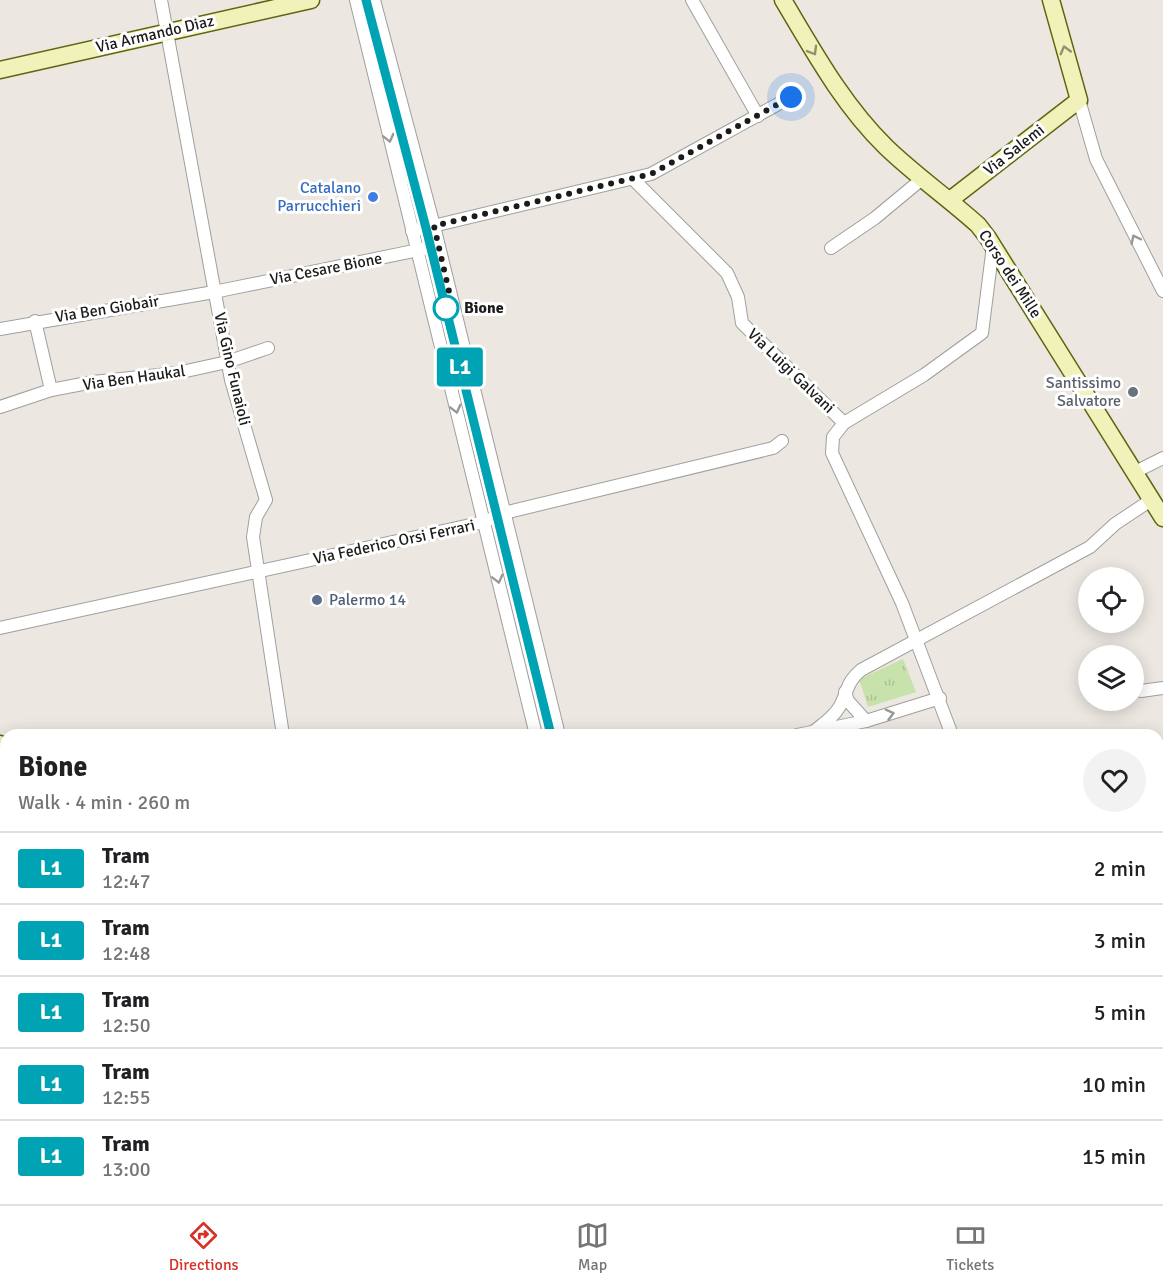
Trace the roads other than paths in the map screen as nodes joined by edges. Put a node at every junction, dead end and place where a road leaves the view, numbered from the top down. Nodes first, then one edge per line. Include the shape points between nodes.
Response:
1 (161, 0) edge
2 (311, 0) edge
3 (356, 0) edge
4 (374, 0) edge
5 (692, 0) edge
6 (783, 0) edge
7 (1052, 0) edge
8 (167, 31) junction
9 (0, 70) edge
10 (791, 97) dead end
11 (1079, 100) junction
12 (758, 116) junction
13 (922, 179) junction
14 (634, 180) junction
15 (950, 200) junction
16 (434, 226) junction
17 (412, 231) junction
18 (438, 246) junction
19 (993, 246) junction
20 (831, 248) dead end
21 (417, 251) junction
22 (214, 291) junction
23 (1163, 291) edge
24 (35, 321) junction
25 (0, 329) edge
26 (268, 348) dead end
27 (227, 362) junction
28 (51, 390) junction
29 (0, 406) edge
30 (844, 423) junction
31 (782, 441) dead end
32 (1163, 458) edge
33 (1134, 473) junction
34 (1151, 500) junction
35 (504, 513) junction
36 (1163, 518) edge
37 (484, 522) junction
38 (259, 572) junction
39 (0, 628) edge
40 (917, 640) junction
41 (1163, 688) edge
42 (1144, 691) edge
43 (844, 692) junction
44 (940, 698) junction
45 (866, 721) junction
46 (282, 729) edge
47 (535, 729) edge
48 (558, 729) edge
49 (819, 729) edge
50 (833, 729) edge
51 (950, 729) edge

1 - 8 street, Via Gino Funaioli
2 - 8 street, Via Armando Diaz
3 -> 17 street
4 - 16 street
5 - 12 street
6 -> 13 street, Corso dei Mille via 823,68 858,117
11 -> 7 street
8 - 9 street, Via Armando Diaz
8 - 22 street, Via Gino Funaioli
10 - 12 street
11 - 15 street, Via Salemi
23 -> 11 street via 1096,159
12 - 14 street
13 - 15 street, Corso dei Mille
13 - 20 street
14 - 16 street
14 - 30 street, Via Luigi Galvani via 727,273 738,297 742,323
15 - 19 street, Corso dei Mille via 978,225
16 - 17 street
16 - 18 street
17 - 21 street
18 - 21 street, Via Cesare Bione
18 - 35 street
19 - 30 street via 982,333 924,375
19 - 33 street, Corso dei Mille
21 - 22 street, Via Cesare Bione
21 -> 37 street
22 - 24 street, Via Ben Giobair
22 - 27 street, Via Gino Funaioli
24 - 25 street, Via Ben Giobair
24 - 28 street
26 - 27 street, Via Ben Haukal
27 - 28 street, Via Ben Haukal via 177,373
27 - 38 street, Via Gino Funaioli via 266,500 256,517 253,537
28 - 29 street, Via Ben Haukal
30 - 40 street via 832,437 832,453
31 - 35 street, Via Federico Orsi Ferrari via 773,448
32 - 33 street
33 - 34 street, Corso dei Mille
34 - 36 street, Corso dei Mille
34 - 40 street via 1090,547
35 - 37 street, Via Federico Orsi Ferrari
35 - 48 street
37 - 38 street, Via Federico Orsi Ferrari
37 -> 47 street
38 - 39 street, Via Federico Orsi Ferrari
38 - 46 street, Via Gino Funaioli
40 - 43 street via 861,670 849,680
40 - 44 street
41 - 42 street
43 - 45 street
43 - 49 street via 832,717
45 -> 44 street
44 - 51 street
45 - 50 street

